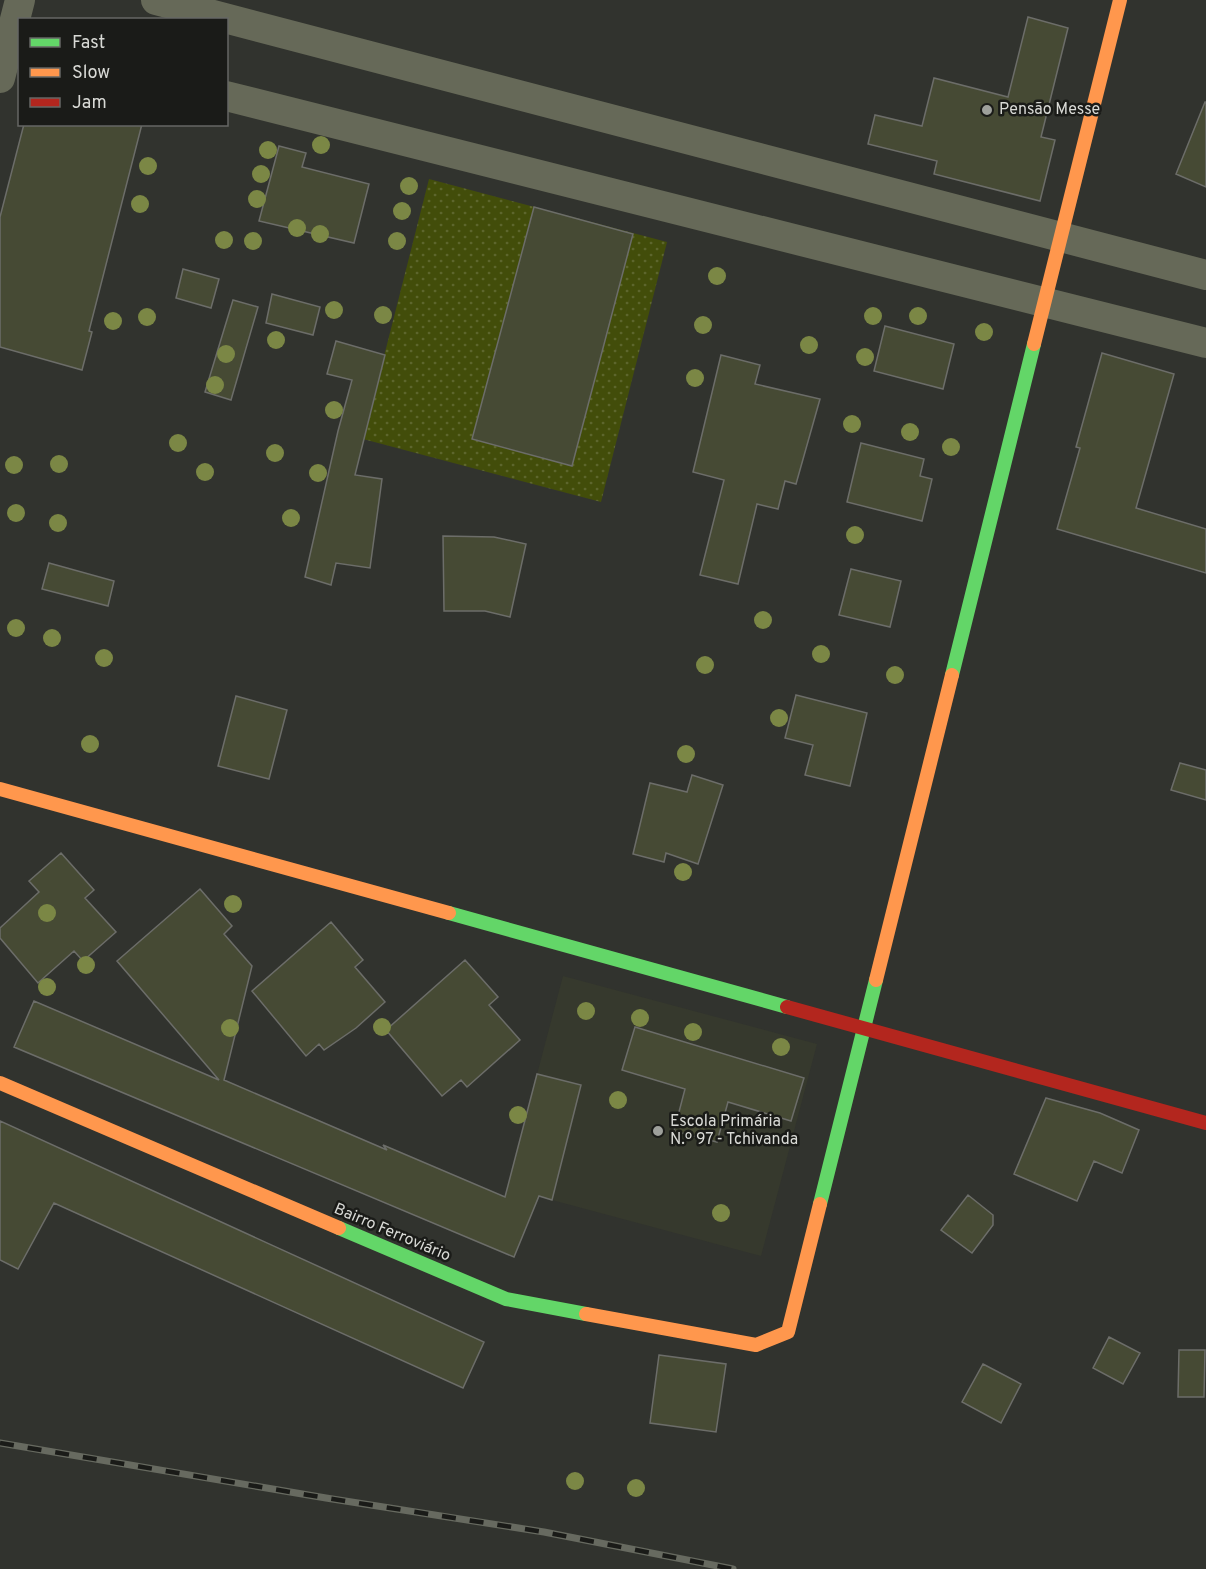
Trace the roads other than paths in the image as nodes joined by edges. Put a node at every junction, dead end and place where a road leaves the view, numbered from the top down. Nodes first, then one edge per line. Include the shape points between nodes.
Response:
1 (20, 0) edge
2 (156, 0) edge
3 (1120, 0) edge
4 (225, 18) edge
5 (228, 19) edge
6 (10, 42) edge
7 (0, 78) edge
8 (228, 97) edge
9 (1060, 237) junction
10 (1206, 275) edge
11 (1044, 303) junction
12 (1206, 344) edge
13 (0, 789) edge
14 (864, 1028) junction
15 (0, 1083) edge
16 (1206, 1123) edge

1 - 6 street
2 - 4 street
3 - 9 street
5 - 9 street
6 - 7 street
8 - 11 street
9 - 10 street
9 - 11 street
11 - 12 street
11 - 14 street
13 - 14 street
14 - 15 street, Bairro Ferroviário via 788,1332 756,1345 506,1299
14 - 16 street

